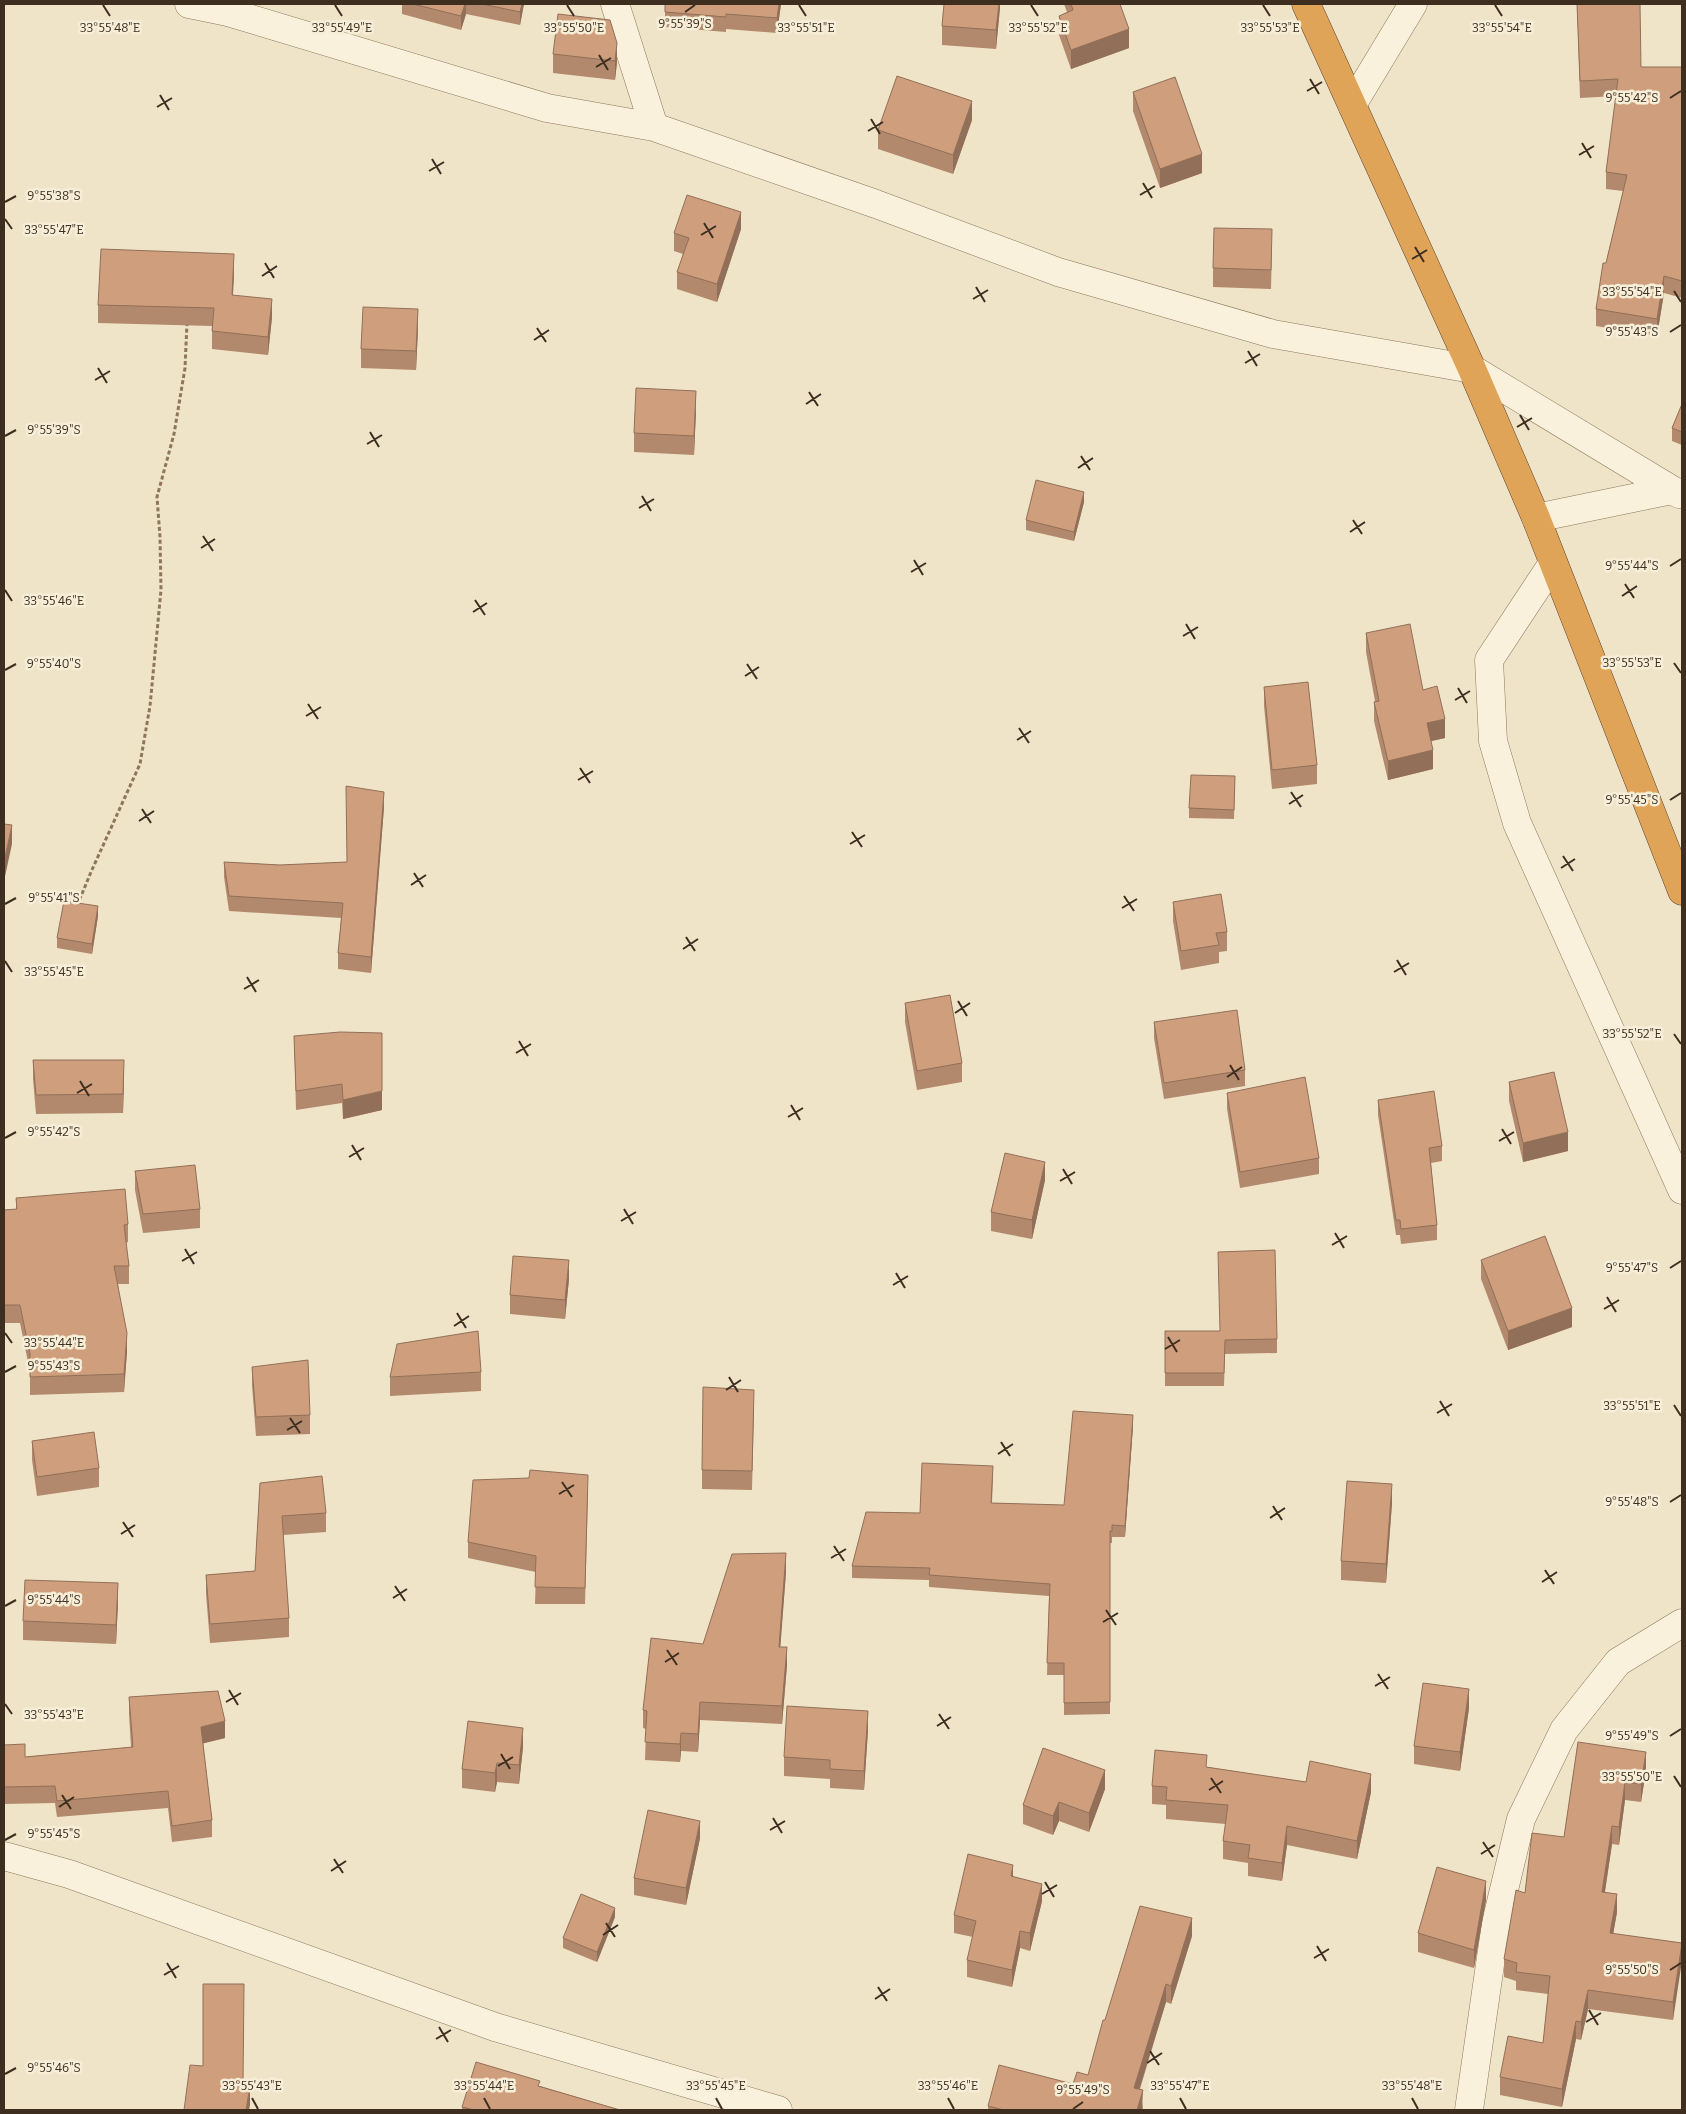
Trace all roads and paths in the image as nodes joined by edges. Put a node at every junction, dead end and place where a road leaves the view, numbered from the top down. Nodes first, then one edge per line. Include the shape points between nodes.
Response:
1 (189, 4) edge
2 (615, 4) edge
3 (1306, 4) edge
4 (1413, 4) edge
5 (1352, 105) junction
6 (654, 127) junction
7 (187, 320) edge
8 (1472, 369) junction
9 (1677, 493) edge
10 (1536, 518) junction
11 (1553, 563) junction
12 (1682, 891) edge
13 (77, 907) edge
14 (1682, 1190) edge
15 (1682, 1623) edge
16 (4, 1856) edge
17 (778, 2110) edge
18 (1469, 2110) edge

1 - 6 street via 238,15 547,108
2 - 6 street
3 - 5 highway
4 - 5 street
5 - 8 highway
6 - 8 street via 876,204 1058,272 1274,334
7 - 13 path via 184,378 174,434 157,497 161,590 150,706 140,764
8 - 9 street
8 - 10 highway
9 - 10 street
10 - 11 highway
11 - 12 highway
11 - 14 street via 1489,660 1493,741 1518,823
15 - 18 street via 1618,1662 1564,1730 1521,1819 1496,1923
16 - 17 street via 69,1874 495,2026

